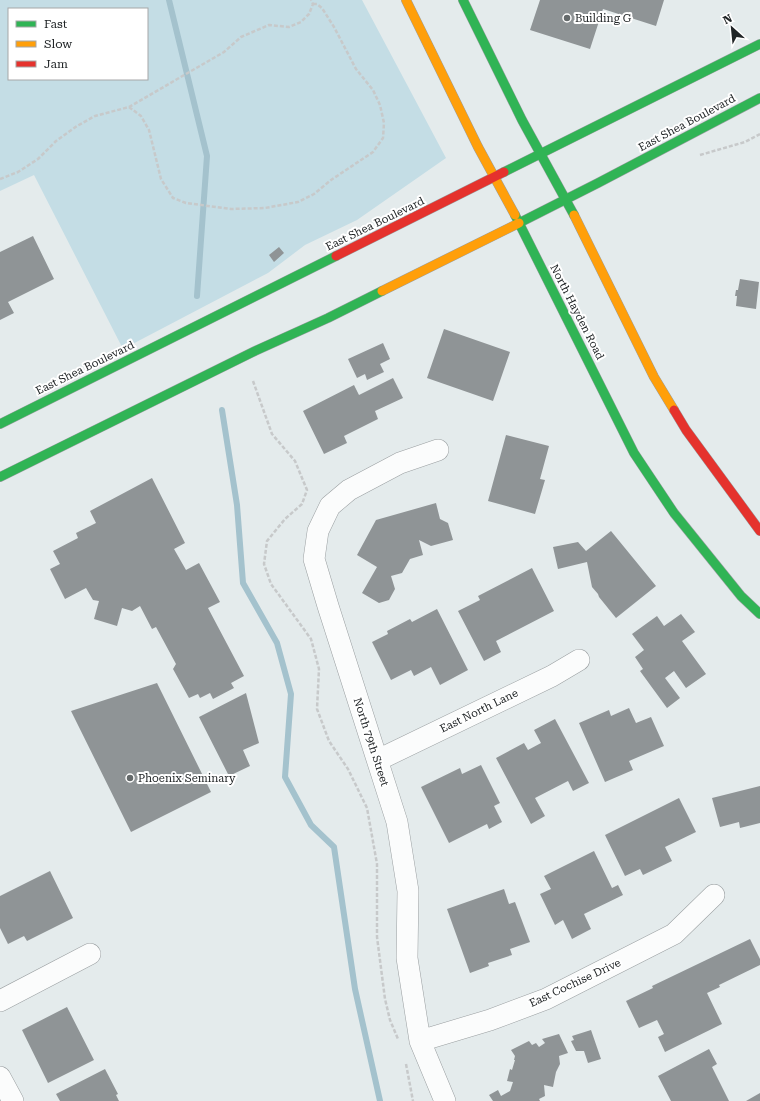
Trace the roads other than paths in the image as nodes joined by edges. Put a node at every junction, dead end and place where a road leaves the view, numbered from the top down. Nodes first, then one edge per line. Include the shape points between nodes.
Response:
1 (406, 0) edge
2 (463, 0) edge
3 (760, 44) edge
4 (760, 98) edge
5 (542, 154) junction
6 (494, 177) junction
7 (566, 199) junction
8 (519, 222) junction
9 (0, 424) edge
10 (438, 450) dead end
11 (0, 477) edge
12 (760, 531) edge
13 (760, 614) edge
14 (579, 660) dead end
15 (378, 760) junction
16 (714, 895) dead end
17 (90, 954) dead end
18 (0, 1001) edge
19 (420, 1041) junction
20 (0, 1077) edge
21 (13, 1101) edge
22 (445, 1101) edge

1 - 6 main road, North Hayden Road
2 - 5 main road via 522,120
3 - 5 main road, East Shea Boulevard
4 - 7 main road, East Shea Boulevard
5 - 6 main road, East Shea Boulevard
5 - 7 main road
6 - 8 main road, North Hayden Road
6 - 9 main road, East Shea Boulevard
7 - 8 main road, East Shea Boulevard
7 - 12 main road via 654,377 686,430
8 - 11 main road, East Shea Boulevard
8 - 13 main road, North Hayden Road via 634,453 674,514 740,596
10 - 15 street, North 79th Street via 400,463 349,490 330,506 318,531 314,559
14 - 15 street, East North Lane via 552,676
15 - 19 street, North 79th Street via 397,822 408,891 407,958
16 - 19 street, East Cochise Drive via 674,934 546,999 490,1020
17 - 18 street
19 - 22 street, North 79th Street
20 - 21 street

